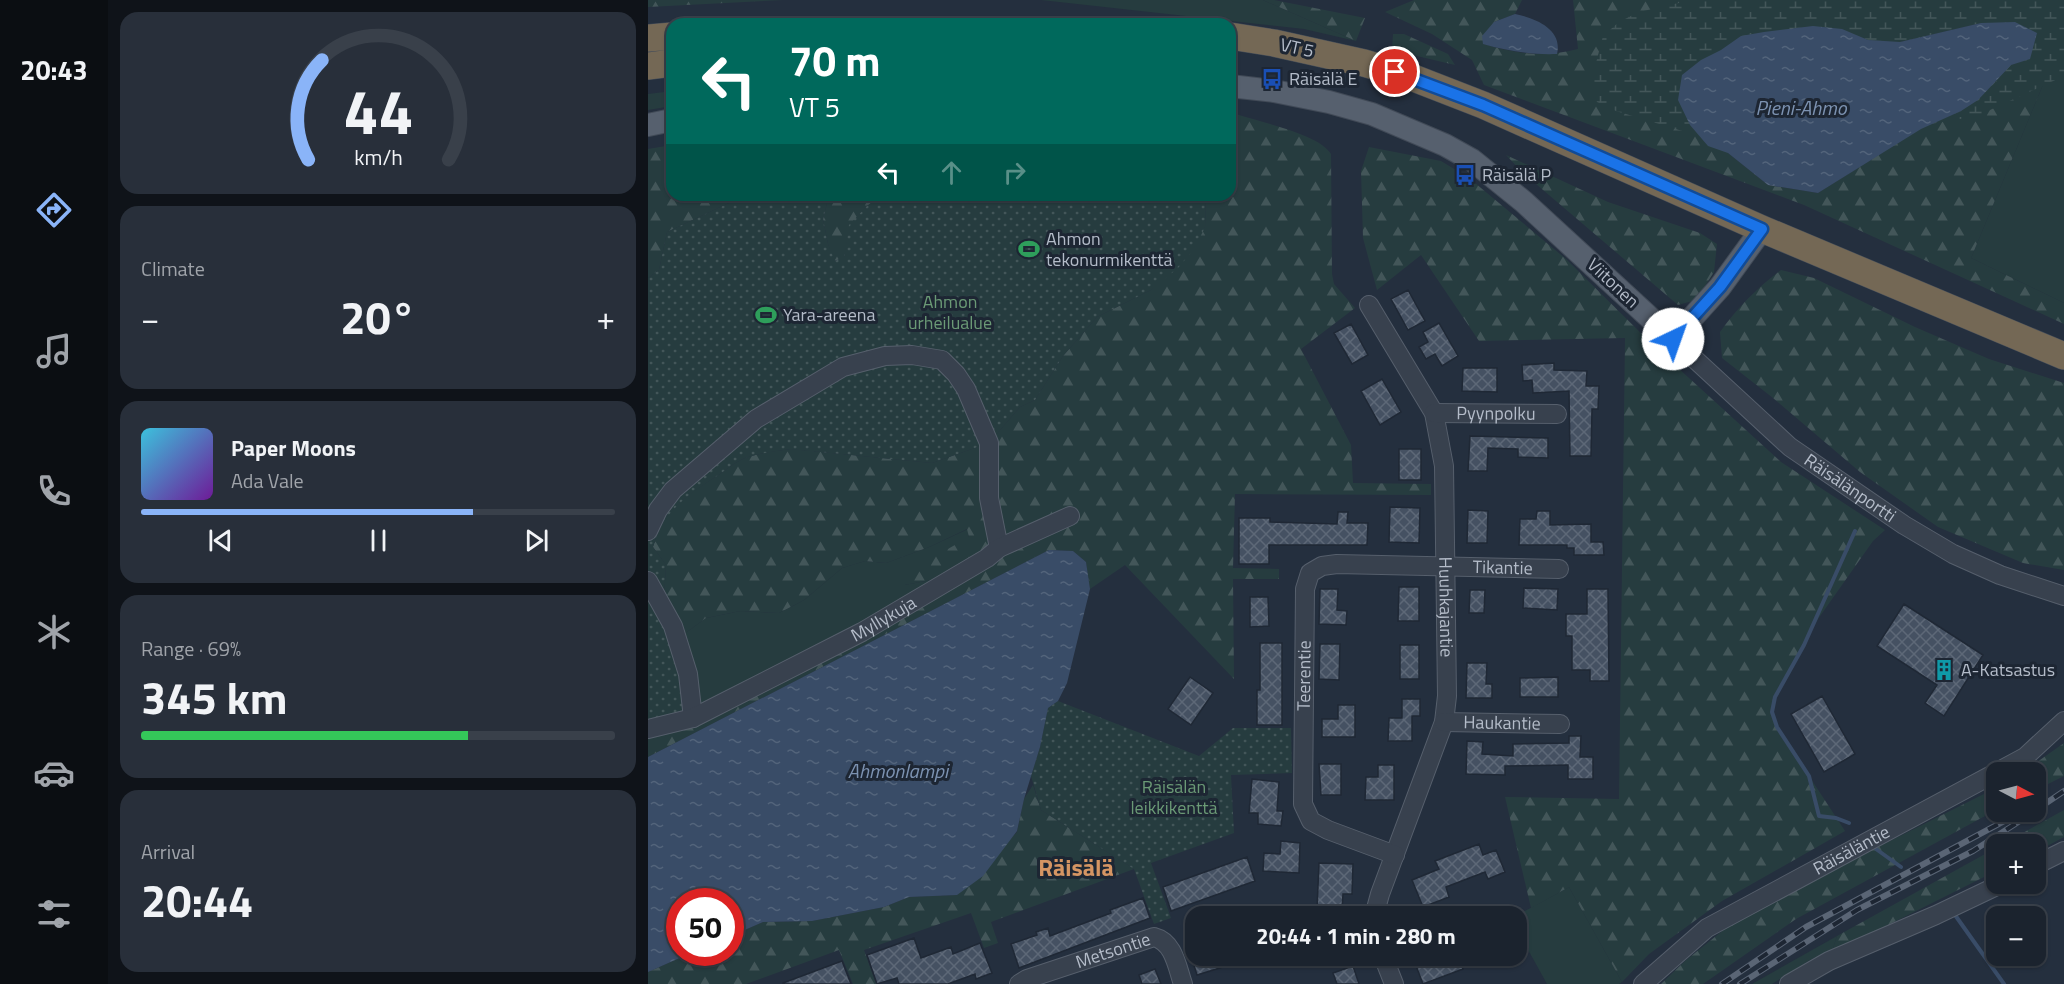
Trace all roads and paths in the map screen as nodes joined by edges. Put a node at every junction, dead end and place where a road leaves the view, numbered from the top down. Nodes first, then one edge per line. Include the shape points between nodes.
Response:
1 (666, 36) edge
2 (1236, 37) edge
3 (648, 38) edge
4 (666, 64) edge
5 (648, 66) edge
6 (1236, 87) edge
7 (666, 121) edge
8 (648, 125) edge
9 (1762, 229) junction
10 (1369, 305) dead end
11 (1673, 339) junction
12 (2064, 356) edge
13 (1434, 413) junction
14 (1557, 414) dead end
15 (1070, 516) dead end
16 (648, 531) edge
17 (999, 548) junction
18 (1445, 566) junction
19 (1559, 569) dead end
20 (648, 581) edge
21 (2062, 596) edge
22 (693, 718) junction
23 (2064, 721) edge
24 (1444, 722) junction
25 (1560, 724) dead end
26 (648, 729) edge
27 (2064, 851) edge
28 (1395, 855) junction
29 (2046, 860) edge
30 (1986, 891) edge
31 (1377, 906) edge
32 (1387, 966) edge
33 (1019, 984) edge
34 (1183, 984) edge
35 (1394, 984) edge
36 (1643, 984) edge
37 (1789, 984) edge

1 - 3 highway
2 - 9 highway, VT 5 via 1364,63 1411,77
4 - 5 highway
6 - 11 main road, Viitonen via 1329,102 1372,114 1472,160 1524,202
7 - 8 main road
9 - 11 main road via 1720,287
9 - 12 highway
10 - 13 street, Huuhkajantie
11 - 21 street, Räisälänportti via 1790,447 1904,525 1953,554
13 - 14 street, Pyynpolku
13 - 18 street, Huuhkajantie via 1444,466
15 - 17 street, Myllykuja
16 - 17 street via 673,490 756,419 843,367 885,356 912,355 942,360 966,389 989,443 989,498
17 - 22 street, Myllykuja via 862,632
18 - 19 street, Tikantie
18 - 24 street, Huuhkajantie
18 - 28 street, Teerentie via 1322,566 1310,573 1305,589 1303,804 1311,821
20 - 22 street via 673,626 688,674
22 - 26 street, Myllykuja
23 - 36 street, Räisäläntie via 2025,757 1707,928
24 - 25 street, Haukantie
24 - 28 street, Huuhkajantie
27 - 29 street
28 - 31 street, Huuhkajantie
30 - 37 street via 1829,961
32 - 35 street
33 - 34 street, Metsontie via 1154,937 1168,945

